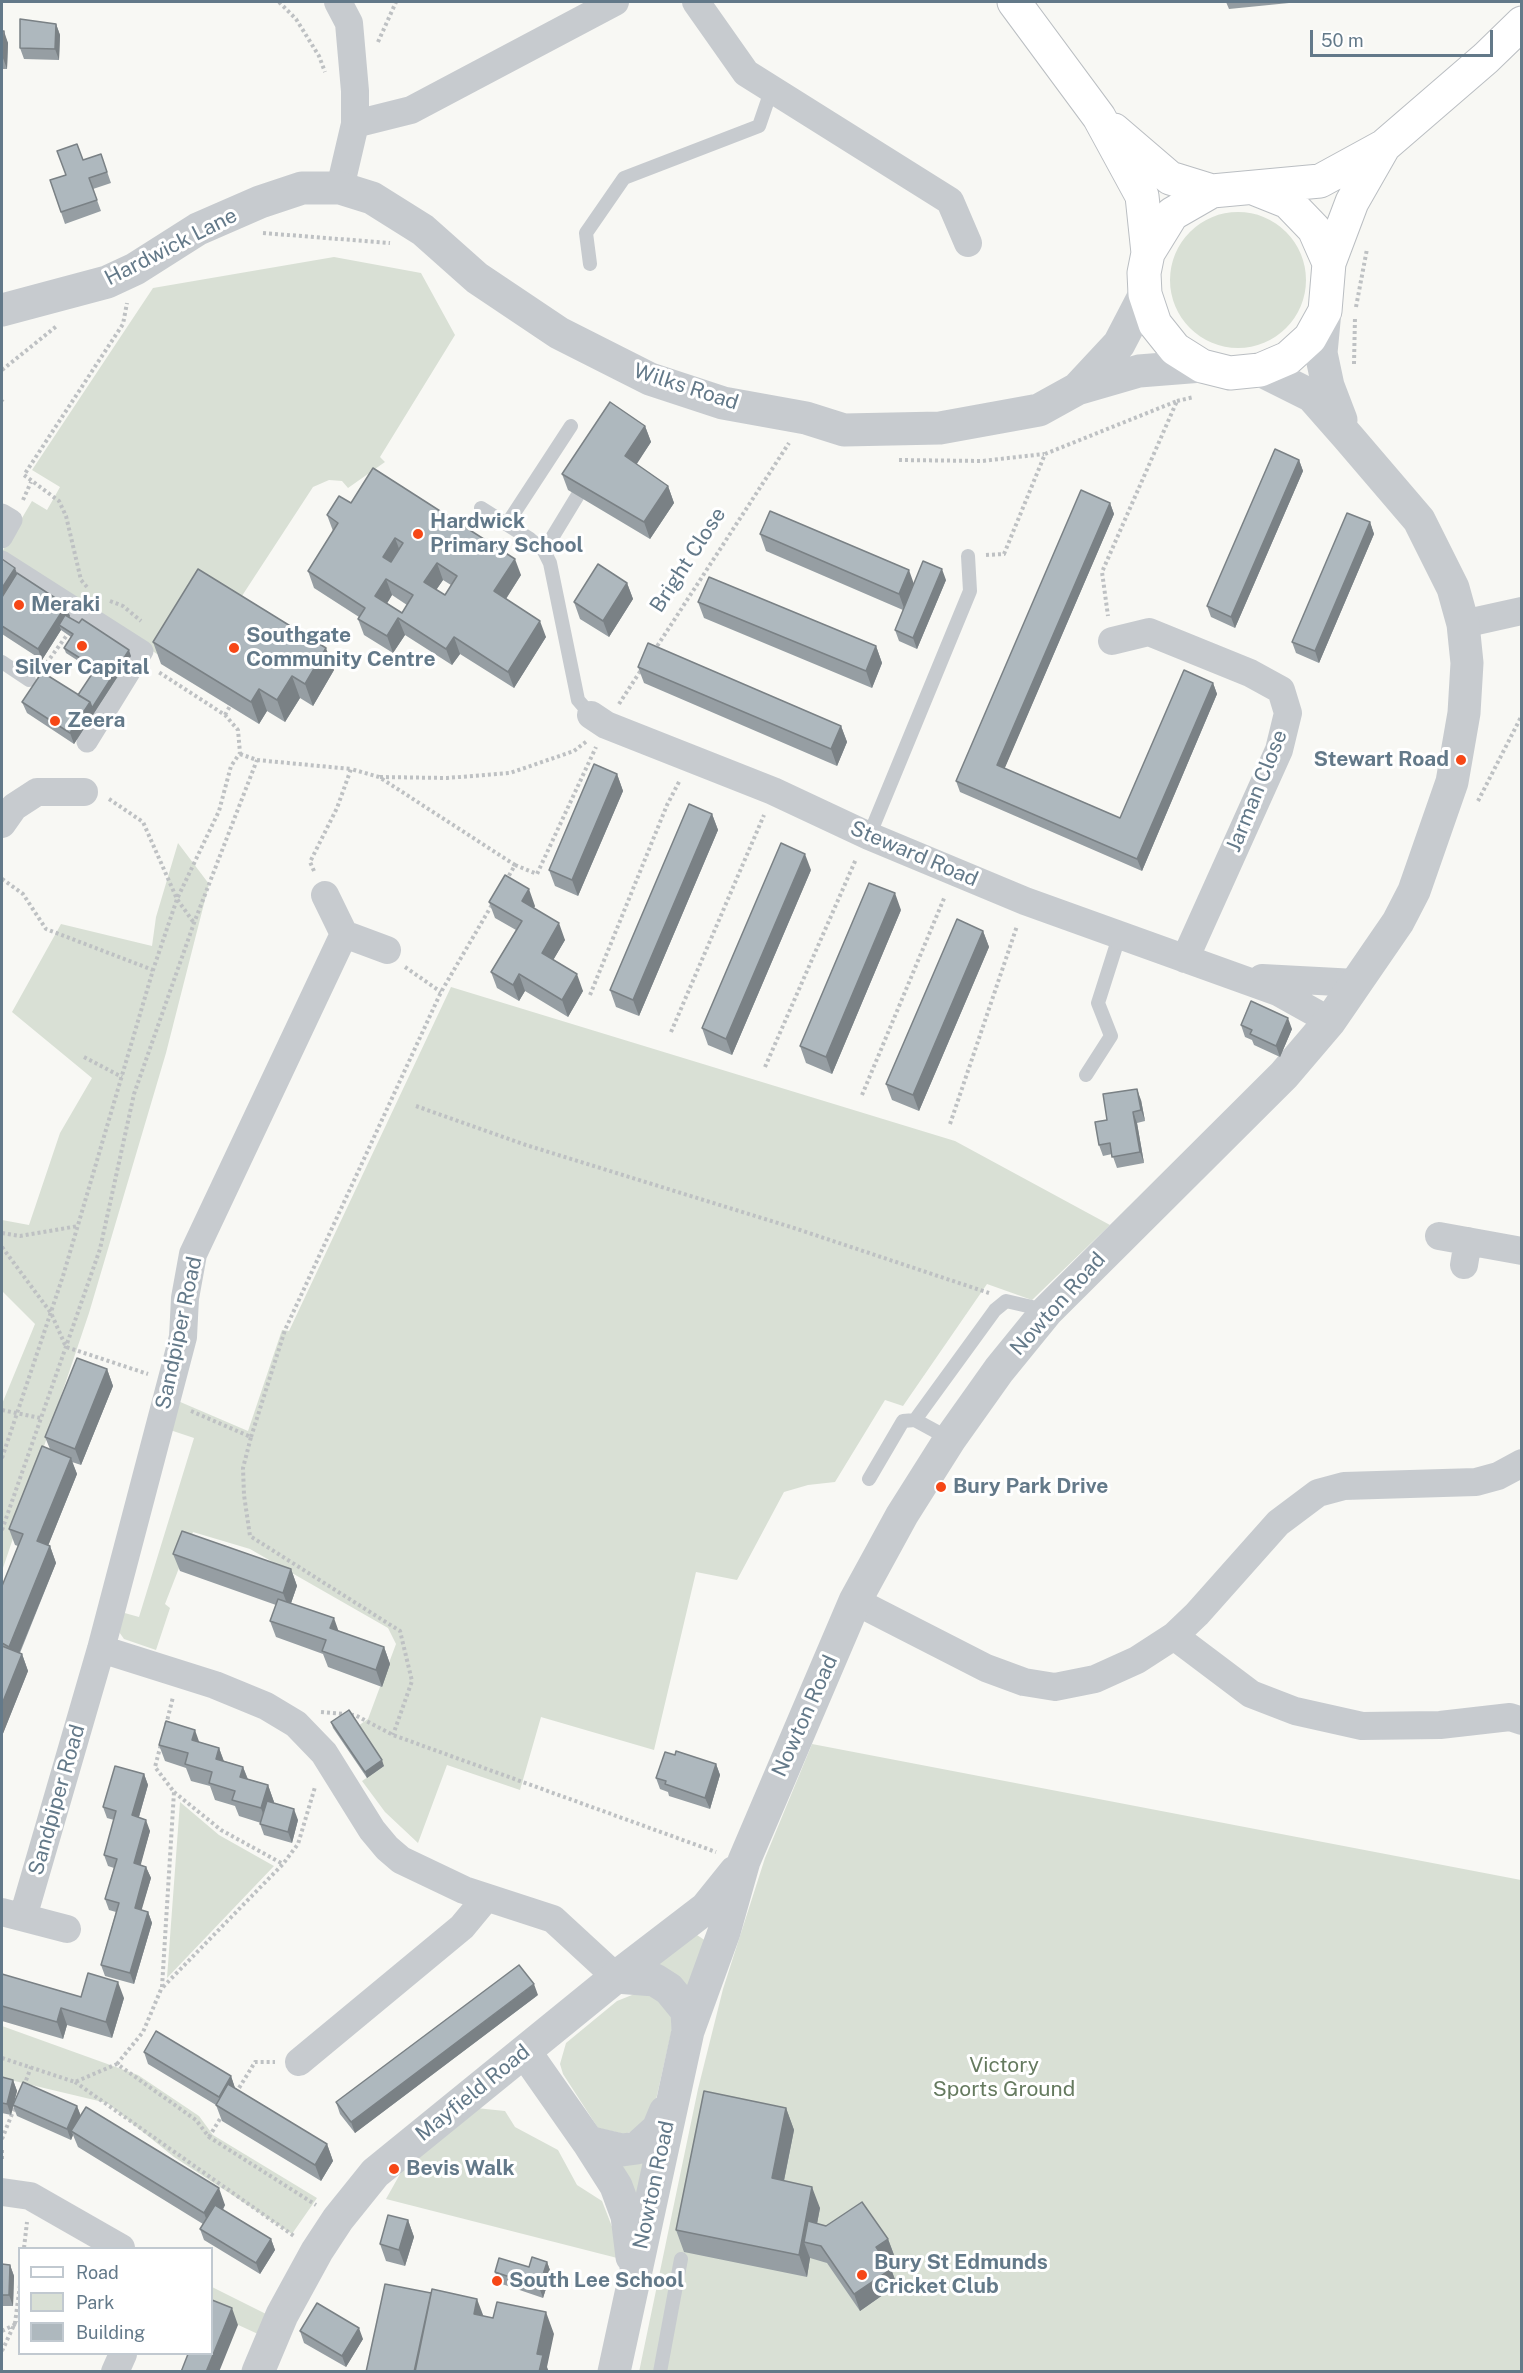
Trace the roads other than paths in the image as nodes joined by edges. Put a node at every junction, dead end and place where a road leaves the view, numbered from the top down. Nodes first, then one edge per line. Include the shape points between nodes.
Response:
1 (696, 2) edge
2 (1014, 2) edge
3 (345, 4) edge
4 (602, 5) edge
5 (1521, 23) edge
6 (1521, 46) edge
7 (1486, 58) junction
8 (772, 88) junction
9 (1099, 117) junction
10 (355, 124) junction
11 (1384, 146) junction
12 (340, 188) junction
13 (1253, 189) junction
14 (1212, 191) junction
15 (968, 243) dead end
16 (1148, 253) junction
17 (1329, 263) junction
18 (590, 264) dead end
19 (1145, 294) junction
20 (2, 310) edge
21 (1325, 311) junction
22 (1202, 366) junction
23 (1260, 370) junction
24 (1077, 389) junction
25 (571, 426) dead end
26 (1348, 436) junction
27 (578, 495) edge
28 (481, 508) dead end
29 (10, 512) edge
30 (507, 524) junction
31 (2, 538) edge
32 (544, 551) junction
33 (968, 556) road end
34 (2, 561) edge
35 (1521, 611) edge
36 (1464, 624) junction
37 (1112, 641) road end
38 (2, 662) edge
39 (29, 680) road end
40 (598, 720) joint
41 (87, 742) dead end
42 (96, 795) road end
43 (2, 824) edge
44 (869, 836) junction
45 (325, 895) road end
46 (344, 934) junction
47 (1119, 937) junction
48 (387, 950) road end
49 (1185, 959) junction
50 (1245, 978) junction
51 (1356, 983) junction
52 (1330, 1021) junction
53 (1086, 1075) dead end
54 (1439, 1236) dead end
55 (1521, 1251) edge
56 (1047, 1311) junction
57 (915, 1420) junction
58 (950, 1439) junction
59 (1521, 1463) edge
60 (869, 1479) dead end
61 (855, 1601) junction
62 (1174, 1636) junction
63 (101, 1649) junction
64 (1521, 1721) edge
65 (744, 1861) junction
66 (486, 1898) junction
67 (12, 1915) edge
68 (67, 1929) dead end
69 (616, 1977) junction
70 (688, 2031) junction
71 (525, 2052) junction
72 (299, 2062) road end
73 (673, 2094) junction
74 (588, 2142) junction
75 (2, 2193) edge
76 (119, 2247) edge
77 (681, 2259) dead end
78 (634, 2276) junction
79 (123, 2355) edge
80 (115, 2372) edge
81 (258, 2372) edge
82 (614, 2372) edge
83 (660, 2372) edge

1 - 8 street via 746,73
2 - 9 main road
3 - 10 street via 356,91
4 - 10 street via 411,110
5 - 7 main road
6 - 7 main road
7 - 11 main road
8 - 15 street via 950,201
8 - 18 lane via 759,126 624,178 586,233
9 - 14 main road via 1170,178
9 - 16 main road via 1142,196
10 - 12 street
11 - 13 main road via 1320,181
11 - 17 main road via 1352,202
12 - 20 street, Hardwick Lane via 302,189 260,201 198,229 107,282
12 - 24 street, Wilks Road via 372,198 423,230 477,278 559,333 650,379 723,403 806,418 844,430 940,428 1040,410
13 - 14 main road
13 - 17 main road via 1288,202 1314,229
14 - 16 main road via 1172,214
16 - 19 main road
17 - 21 main road
19 - 22 main road via 1155,324 1175,349
19 - 24 street, Wilks Road via 1119,344
21 - 23 main road via 1310,338 1288,358
21 - 26 street, Nowton Road via 1321,353 1328,386
22 - 23 main road via 1230,373
22 - 24 street, Wilks Road via 1139,371
23 - 26 street, Nowton Road via 1312,396
25 - 30 lane
26 - 36 street, Nowton Road via 1419,520 1452,588
27 - 32 lane
28 - 30 lane
29 - 31 street via 12,520
30 - 32 lane
32 - 40 lane via 555,582 578,700
33 - 44 lane via 970,591
34 - 41 street via 143,651
35 - 36 street
36 - 51 street, Nowton Road via 1465,703 1452,782 1414,891
37 - 49 street, Jarman Close via 1149,632 1250,673 1281,690 1288,713 1279,750
38 - 39 lane
40 - 44 street, Steward Road via 773,791
42 - 43 street via 37,792 14,807
44 - 47 street, Steward Road
45 - 46 street
46 - 48 street
46 - 63 street, Sandpiper Road via 194,1254 185,1298 183,1337
47 - 49 street, Steward Road
47 - 53 lane via 1098,1003 1111,1036
49 - 50 street, Steward Road
50 - 51 street, Steward Road
50 - 52 street, Steward Road
51 - 52 street, Nowton Road
52 - 56 street, Nowton Road via 1284,1075
54 - 55 street via 1466,1253
56 - 57 lane via 1006,1301 995,1310
56 - 58 street, Nowton Road
57 - 58 lane
57 - 60 lane via 903,1420
58 - 61 street, Nowton Road
59 - 62 street via 1498,1476 1476,1482 1344,1486 1318,1493 1278,1523
61 - 62 street via 986,1668 1024,1682 1055,1687 1095,1679 1137,1660
61 - 65 street, Nowton Road
62 - 64 street via 1251,1694 1296,1711 1362,1726 1440,1725 1510,1717
63 - 66 street via 215,1685 266,1706 296,1724 324,1753 387,1848 401,1860
63 - 67 street, Sandpiper Road
65 - 69 street, Mayfield Road via 706,1908
65 - 70 street, Nowton Road via 724,1932
66 - 69 street via 553,1919
66 - 72 street via 462,1927
67 - 68 street, Sandpiper Road
69 - 70 street, Nowton Road via 655,1980 669,1989 687,2011
69 - 71 street, Mayfield Road
70 - 73 street, Nowton Road
71 - 74 street, Nowton Road
71 - 81 street, Mayfield Road via 375,2173 317,2252 282,2315
73 - 74 street, Nowton Road via 658,2129 637,2148 622,2150
73 - 78 street, Nowton Road
74 - 78 street, Nowton Road via 616,2186 627,2216
75 - 76 street via 30,2196
77 - 83 lane
78 - 82 street, Nowton Road
79 - 80 street

